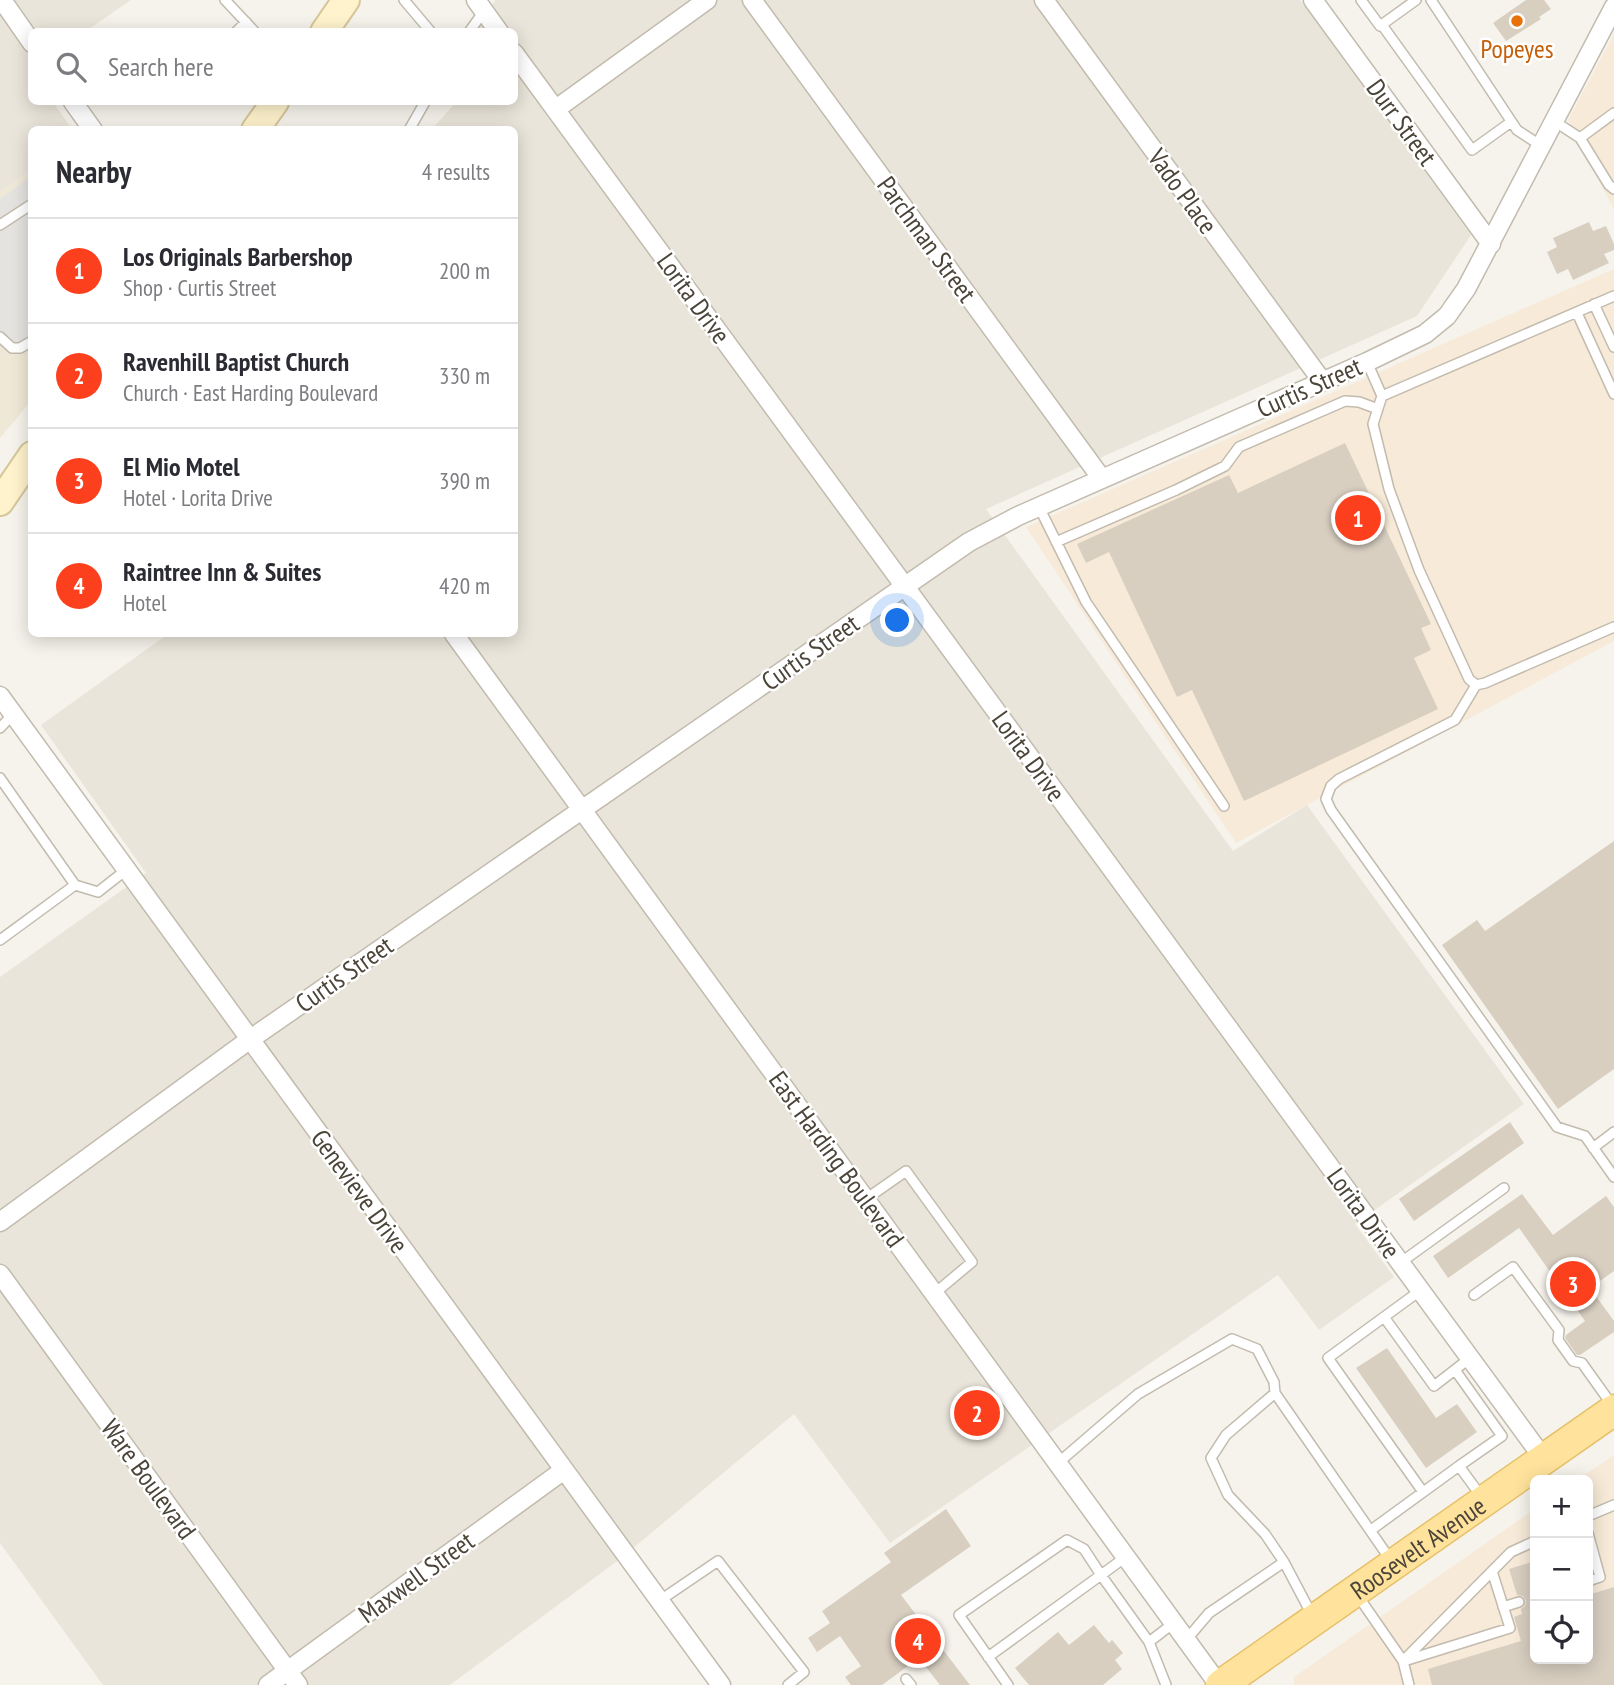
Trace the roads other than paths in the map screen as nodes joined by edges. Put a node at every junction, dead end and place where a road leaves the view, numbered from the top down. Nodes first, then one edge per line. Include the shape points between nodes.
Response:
1 (2, 0) edge
2 (225, 0) edge
3 (346, 0) edge
4 (404, 0) edge
5 (707, 0) edge
6 (752, 0) edge
7 (1044, 0) edge
8 (1313, 0) edge
9 (1361, 0) edge
10 (1416, 0) edge
11 (1431, 0) edge
12 (480, 5) edge
13 (1614, 7) edge
14 (246, 22) junction
15 (1382, 25) junction
16 (240, 28) edge
17 (252, 28) edge
18 (327, 28) edge
19 (428, 28) edge
20 (471, 28) edge
21 (496, 28) edge
22 (28, 37) edge
23 (518, 58) edge
24 (75, 105) edge
25 (273, 105) edge
26 (423, 105) edge
27 (556, 108) junction
28 (1614, 113) edge
29 (1510, 121) junction
30 (1554, 121) junction
31 (90, 126) edge
32 (258, 126) edge
33 (411, 126) edge
34 (1580, 138) junction
35 (1540, 145) junction
36 (1614, 189) edge
37 (28, 207) edge
38 (0, 225) edge
39 (1490, 244) junction
40 (1614, 296) edge
41 (1594, 304) junction
42 (1577, 313) junction
43 (0, 337) edge
44 (28, 343) edge
45 (1614, 347) edge
46 (1367, 362) junction
47 (1322, 381) junction
48 (1614, 394) edge
49 (1382, 396) junction
50 (1378, 410) junction
51 (28, 461) edge
52 (1102, 479) junction
53 (0, 502) edge
54 (1039, 507) junction
55 (1056, 542) junction
56 (904, 587) junction
57 (1614, 627) edge
58 (456, 637) edge
59 (1476, 685) junction
60 (0, 696) edge
61 (13, 714) junction
62 (0, 729) edge
63 (0, 778) edge
64 (1224, 806) dead end
65 (581, 809) junction
66 (126, 870) junction
67 (75, 885) junction
68 (0, 940) edge
69 (249, 1040) junction
70 (1614, 1132) edge
71 (1593, 1148) junction
72 (1614, 1177) edge
73 (1504, 1188) dead end
74 (866, 1199) junction
75 (0, 1222) edge
76 (1400, 1263) junction
77 (0, 1274) edge
78 (1420, 1290) junction
79 (935, 1293) junction
80 (1474, 1295) dead end
81 (1384, 1317) junction
82 (1470, 1358) junction
83 (1455, 1370) junction
84 (1275, 1393) junction
85 (1614, 1409) edge
86 (1544, 1459) junction
87 (1058, 1463) junction
88 (1460, 1466) junction
89 (564, 1470) junction
90 (1423, 1492) junction
91 (1484, 1501) junction
92 (1614, 1505) edge
93 (1593, 1514) edge
94 (1371, 1530) junction
95 (1530, 1543) edge
96 (1593, 1551) edge
97 (1127, 1555) junction
98 (1284, 1562) junction
99 (1393, 1564) junction
100 (1492, 1571) junction
101 (1101, 1575) junction
102 (1593, 1579) edge
103 (1355, 1591) junction
104 (659, 1601) junction
105 (1519, 1602) dead end
106 (1503, 1607) junction
107 (1315, 1619) junction
108 (1175, 1622) junction
109 (1187, 1639) junction
110 (1149, 1642) junction
111 (988, 1657) junction
112 (1403, 1661) junction
113 (293, 1678) edge
114 (268, 1685) edge
115 (721, 1685) edge
116 (788, 1685) edge
117 (1008, 1685) edge
118 (1166, 1685) edge
119 (1220, 1685) edge
120 (1409, 1685) edge

1 - 22 street
2 - 14 lane
3 - 18 main road
4 - 19 lane
5 - 27 street
6 - 52 street, Parchman Street
7 - 47 street, Vado Place
8 - 39 street, Durr Street
9 - 15 lane
10 - 15 lane
11 - 29 lane
12 - 20 lane
12 - 21 street
13 - 30 street, Curtis Street
14 - 16 lane
14 - 17 lane
15 - 29 lane via 1472,150
23 - 27 street, Lorita Drive
24 - 31 street
25 - 32 main road
26 - 33 lane
27 - 56 street, Lorita Drive
28 - 34 lane
29 - 35 lane
30 - 34 lane
30 - 35 street, Curtis Street
34 - 36 lane
35 - 39 street, Curtis Street
37 - 38 lane
39 - 46 street, Curtis Street via 1447,316 1425,334
40 - 41 lane
41 - 42 lane
41 - 45 lane
42 - 48 lane
42 - 49 lane
43 - 44 lane via 12,348
46 - 47 street, Curtis Street
46 - 49 lane
47 - 52 street, Curtis Street
49 - 50 lane
50 - 55 lane via 1345,401 1239,447 1225,466 1189,484
50 - 59 lane via 1373,424 1377,446 1402,529 1469,679
51 - 53 main road
52 - 54 street, Curtis Street
54 - 55 lane
54 - 56 street, Curtis Street via 969,542
55 - 64 lane via 1086,601
56 - 65 street, Curtis Street
56 - 76 street, Lorita Drive
57 - 59 lane
58 - 65 street, East Harding Boulevard
59 - 71 lane via 1455,720 1339,779 1326,799 1558,1127 1585,1136
60 - 61 street, Genevieve Drive
61 - 62 lane
61 - 66 street, Genevieve Drive
63 - 67 lane
65 - 69 street, Curtis Street
65 - 74 street, East Harding Boulevard
66 - 67 lane via 98,892
66 - 69 street, Genevieve Drive
67 - 68 lane
69 - 75 street, Curtis Street
69 - 89 street, Genevieve Drive
70 - 71 lane
71 - 72 lane
73 - 76 lane
74 - 79 street, East Harding Boulevard
74 - 79 lane via 906,1171 964,1250 972,1262
76 - 78 street, Lorita Drive
77 - 113 street, Ware Boulevard
78 - 81 lane
78 - 82 street, Lorita Drive
79 - 87 street, East Harding Boulevard
80 - 85 lane via 1513,1267 1564,1331 1558,1340 1573,1361 1582,1358
81 - 83 lane via 1434,1386
81 - 90 lane via 1328,1357
82 - 83 lane
82 - 86 street, Lorita Drive
83 - 88 lane via 1502,1436
84 - 87 lane via 1257,1349 1231,1339 1138,1394
84 - 94 lane
84 - 98 lane via 1226,1435 1211,1458 1228,1495
85 - 86 main road, Roosevelt Avenue
86 - 91 main road, Roosevelt Avenue
87 - 97 street, East Harding Boulevard
88 - 90 lane
88 - 91 lane
89 - 104 street, Genevieve Drive
89 - 113 street, Maxwell Street
90 - 94 lane
91 - 99 main road, Roosevelt Avenue
92 - 93 lane
94 - 99 lane
95 - 100 lane via 1511,1552
96 - 102 lane via 1600,1577
97 - 101 lane
97 - 108 street, East Harding Boulevard
98 - 107 lane
98 - 109 lane via 1209,1613
99 - 103 main road, Roosevelt Avenue
100 - 106 lane
100 - 112 lane
101 - 110 lane
101 - 111 lane
101 - 111 lane via 1084,1549 1067,1539 959,1615
103 - 107 main road, Roosevelt Avenue
103 - 112 lane
104 - 115 street, Genevieve Drive
104 - 116 lane via 718,1561 804,1672
105 - 106 lane
106 - 112 lane via 1510,1628
107 - 119 main road, Roosevelt Avenue
108 - 109 street, East Harding Boulevard
108 - 110 lane
109 - 119 street, East Harding Boulevard
110 - 118 lane
111 - 117 lane
112 - 120 lane
113 - 114 street, Maxwell Street

